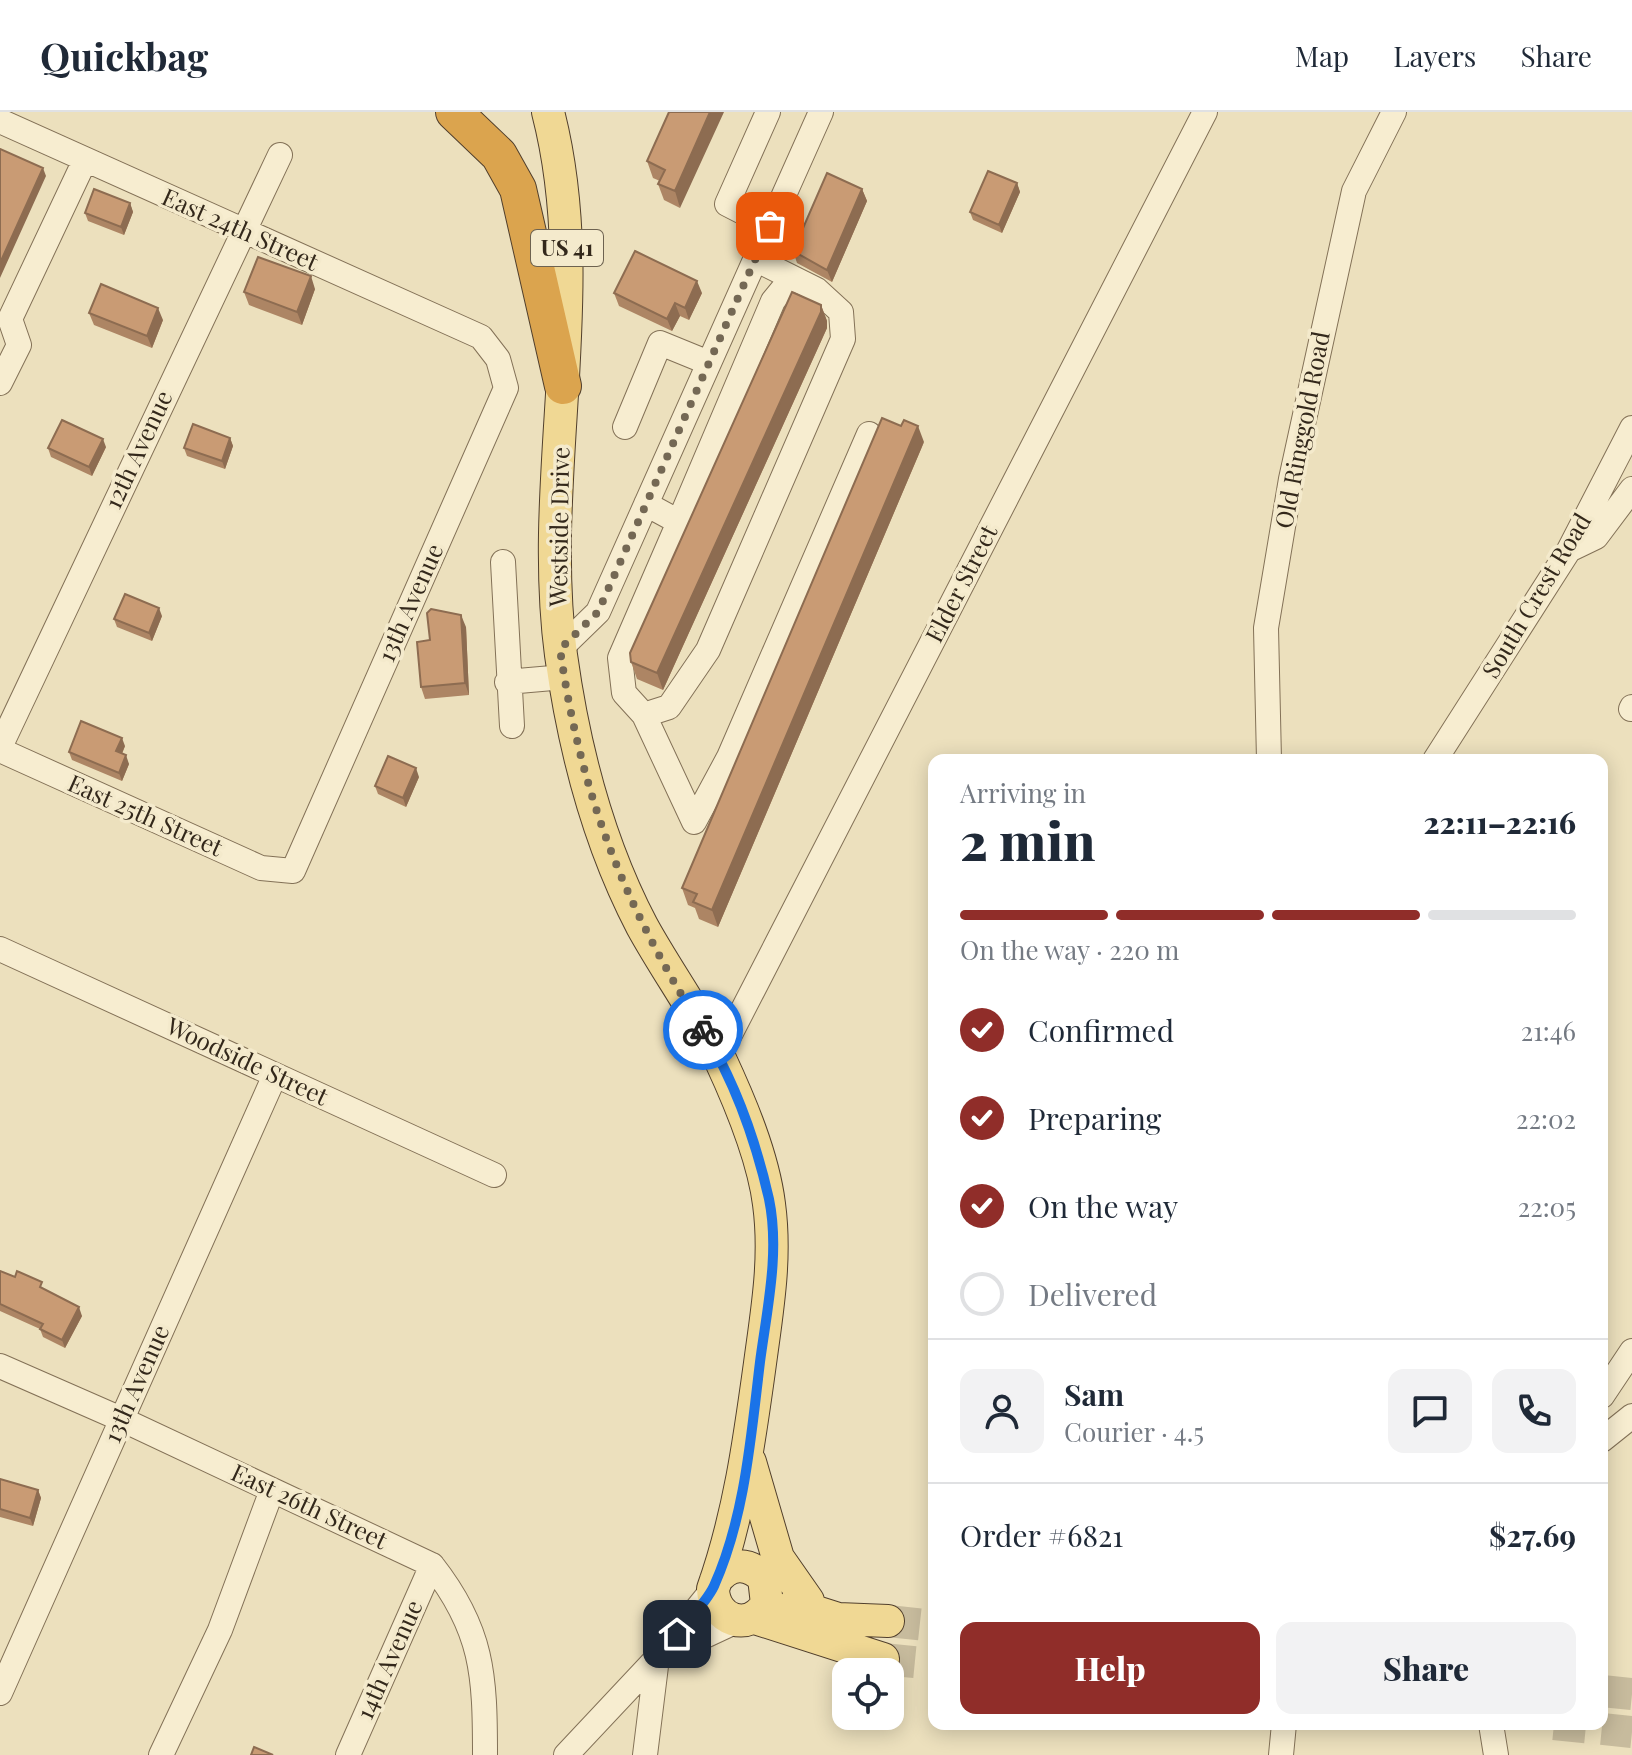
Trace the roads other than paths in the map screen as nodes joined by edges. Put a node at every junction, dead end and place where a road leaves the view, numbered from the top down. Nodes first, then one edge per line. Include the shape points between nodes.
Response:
1 (454, 112) edge
2 (548, 112) edge
3 (768, 112) edge
4 (821, 112) edge
5 (1205, 112) edge
6 (1394, 112) edge
7 (0, 121) edge
8 (280, 155) dead end
9 (85, 160) junction
10 (770, 226) junction
11 (241, 232) junction
12 (755, 259) junction
13 (791, 279) junction
14 (481, 337) joint
15 (709, 363) junction
16 (0, 383) edge
17 (563, 386) junction
18 (625, 427) dead end
19 (680, 427) junction
20 (1632, 428) edge
21 (869, 434) dead end
22 (713, 440) junction
23 (1632, 489) edge
24 (646, 504) junction
25 (679, 522) junction
26 (1569, 550) junction
27 (503, 562) dead end
28 (562, 663) junction
29 (507, 682) junction
30 (644, 715) junction
31 (512, 726) dead end
32 (0, 749) edge
33 (1269, 754) edge
34 (1439, 754) edge
35 (293, 871) joint
36 (0, 949) edge
37 (719, 1056) junction
38 (275, 1075) junction
39 (494, 1175) dead end
40 (1632, 1351) edge
41 (0, 1366) edge
42 (1608, 1387) edge
43 (1632, 1416) edge
44 (121, 1419) junction
45 (1608, 1435) edge
46 (747, 1465) junction
47 (272, 1490) junction
48 (432, 1565) junction
49 (762, 1579) junction
50 (714, 1584) junction
51 (811, 1612) junction
52 (746, 1620) junction
53 (888, 1621) tunnel mouth
54 (657, 1658) junction
55 (879, 1658) tunnel mouth
56 (0, 1693) edge
57 (1283, 1730) edge
58 (1492, 1730) edge
59 (161, 1755) edge
60 (348, 1755) edge
61 (485, 1755) edge
62 (566, 1755) edge
63 (645, 1755) edge
64 (1281, 1755) edge
65 (1496, 1755) edge

1 - 17 highway via 499,155 518,189
2 - 17 main road, Westside Drive / US 41 via 560,158 566,228
3 - 10 street via 727,204
4 - 10 street
5 - 37 street, Elder Street
6 - 33 street, Old Ringgold Road via 1354,191 1291,479 1266,628
7 - 9 street, East 24th Street
8 - 11 street, 12th Avenue
9 - 11 street, East 24th Street
9 - 16 street via 10,319 19,345
10 - 12 street
11 - 14 street, East 24th Street
11 - 32 street, 12th Avenue
12 - 13 street
12 - 15 street
13 - 22 street via 773,301
13 - 30 street via 817,290 841,312 843,339 708,650 669,707
14 - 35 street, 13th Avenue via 498,359 506,388
15 - 18 street via 660,343
15 - 19 street
17 - 28 main road, Westside Drive / US 41 via 556,582
19 - 22 street
19 - 24 street
20 - 26 street, South Crest Road
21 - 30 street via 735,744 694,822
22 - 25 street
23 - 26 street via 1596,537
24 - 25 street
24 - 28 street via 598,612
25 - 30 street via 620,658 624,693
26 - 34 street, South Crest Road
27 - 29 street
28 - 29 street
28 - 37 main road, Westside Drive / US 41 via 584,773 619,879 675,987
29 - 31 street
32 - 35 street, East 25th Street via 261,868
36 - 38 street, Woodside Street
37 - 46 main road, Westside Drive / US 41 via 769,1201 773,1265
38 - 39 street, Woodside Street
38 - 44 street, 13th Avenue
40 - 42 street
41 - 44 street, East 26th Street
43 - 45 street
44 - 47 street, East 26th Street
44 - 56 street, 13th Avenue
46 - 49 main road, Westside Drive / US 41
46 - 50 main road, Westside Drive / US 41
46 - 51 main road via 778,1558
47 - 48 street, East 26th Street
47 - 59 street via 220,1630
48 - 60 street, 14th Avenue
48 - 61 street, East 26th Street via 457,1597 473,1635 485,1683
49 - 50 main road via 739,1565 722,1572
49 - 51 main road
49 - 52 main road via 767,1604
50 - 52 main road via 716,1607 729,1619
50 - 54 street
51 - 53 main road
52 - 54 street
52 - 55 main road
54 - 62 street
54 - 63 street
57 - 64 street
58 - 65 street

